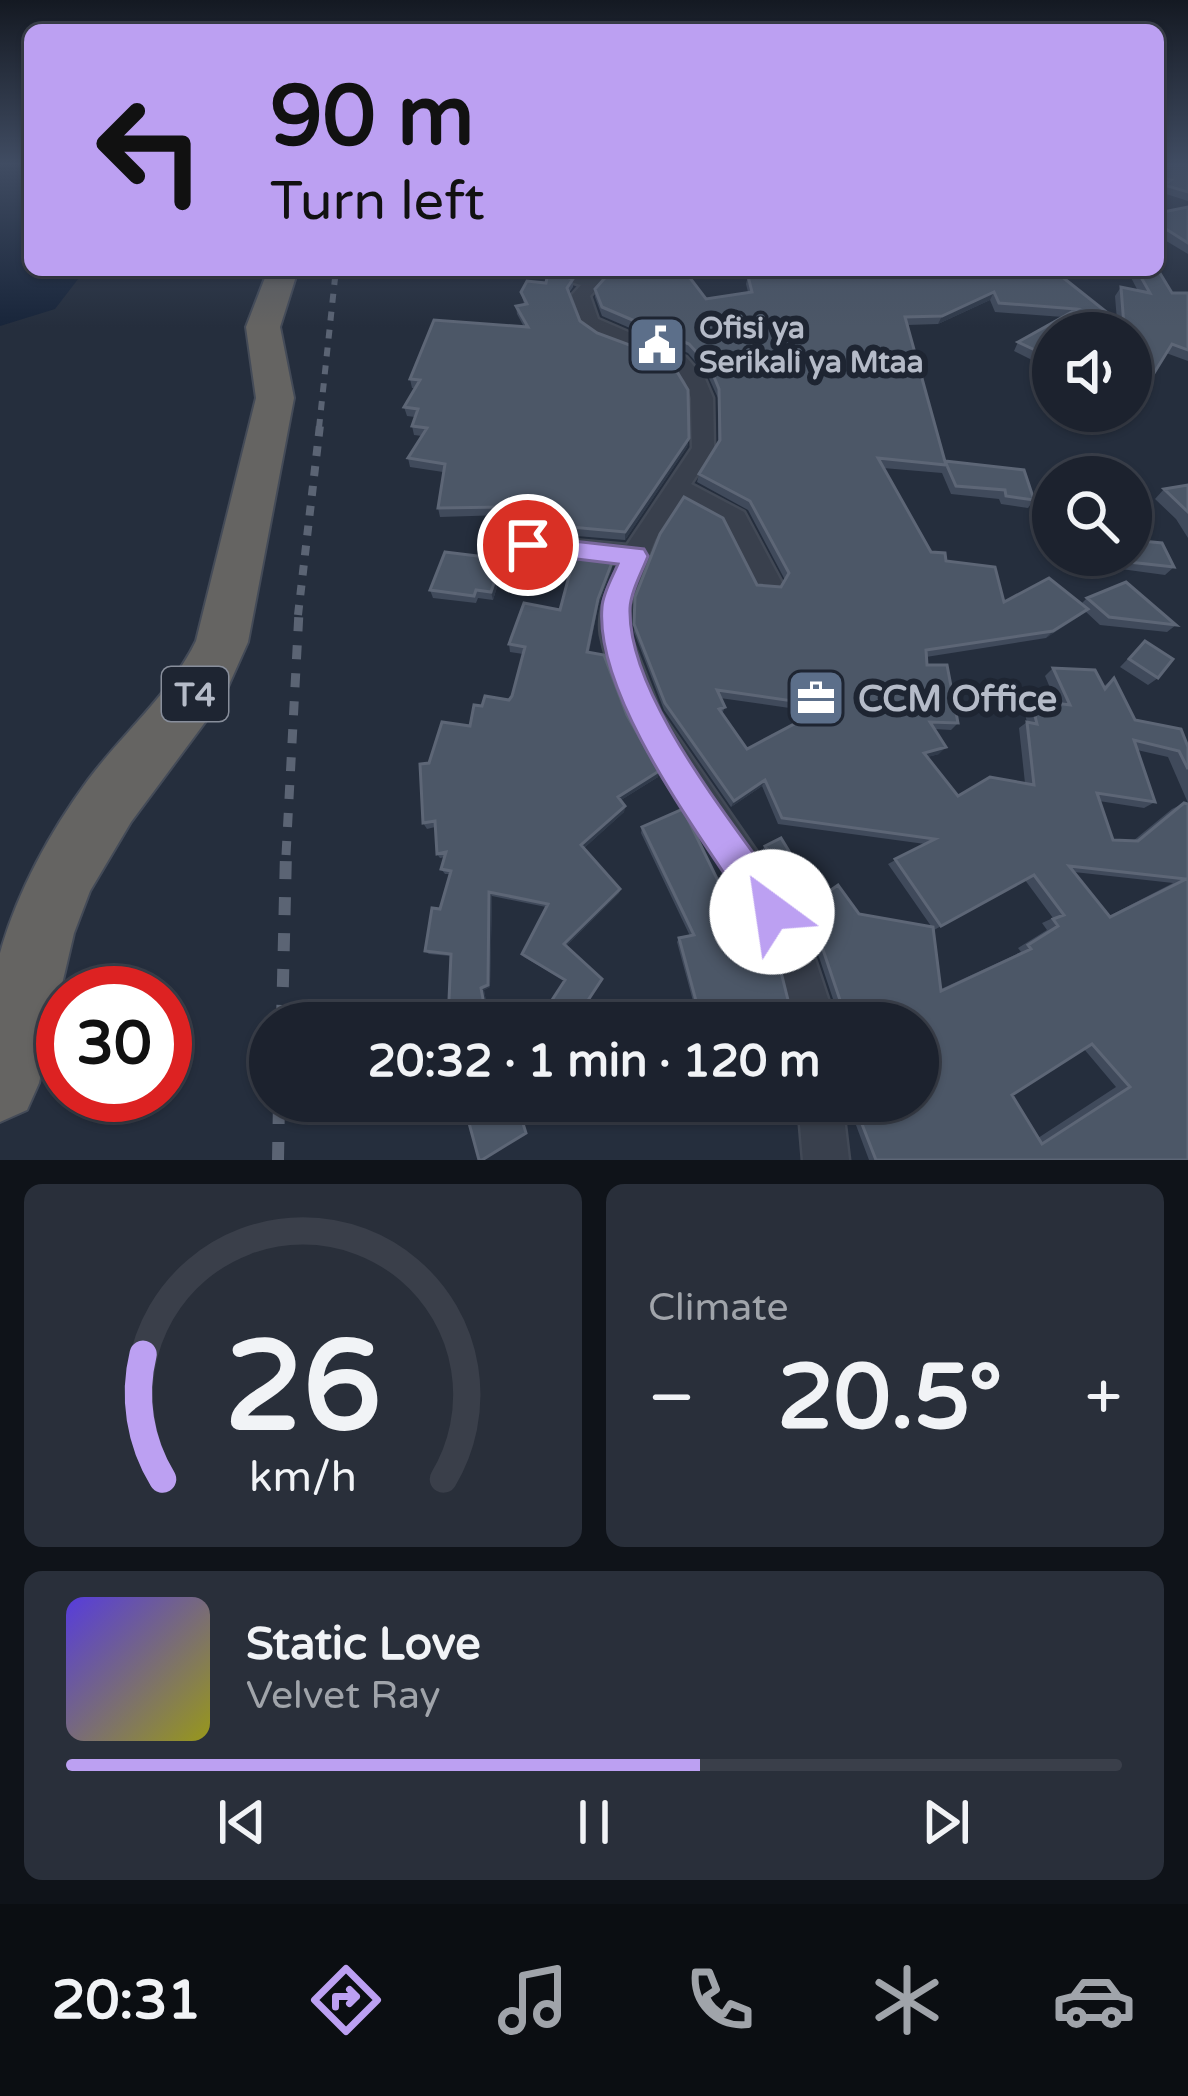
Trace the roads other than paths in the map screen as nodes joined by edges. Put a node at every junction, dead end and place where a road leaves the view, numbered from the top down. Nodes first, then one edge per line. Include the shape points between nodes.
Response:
1 (281, 276) edge
2 (598, 276) edge
3 (678, 488) junction
4 (528, 545) dead end
5 (634, 556) junction
6 (768, 583) edge
7 (809, 1002) edge
8 (0, 1082) edge
9 (822, 1122) edge
10 (826, 1160) edge

1 - 8 highway, T4 via 262,327 275,398 222,641 204,681 65,872
2 - 3 street via 581,296 590,322 679,361 695,379 703,449
3 - 5 street
3 - 6 street via 735,518
4 - 5 street
5 - 7 street via 616,604 618,650 647,720 793,949
9 - 10 street

